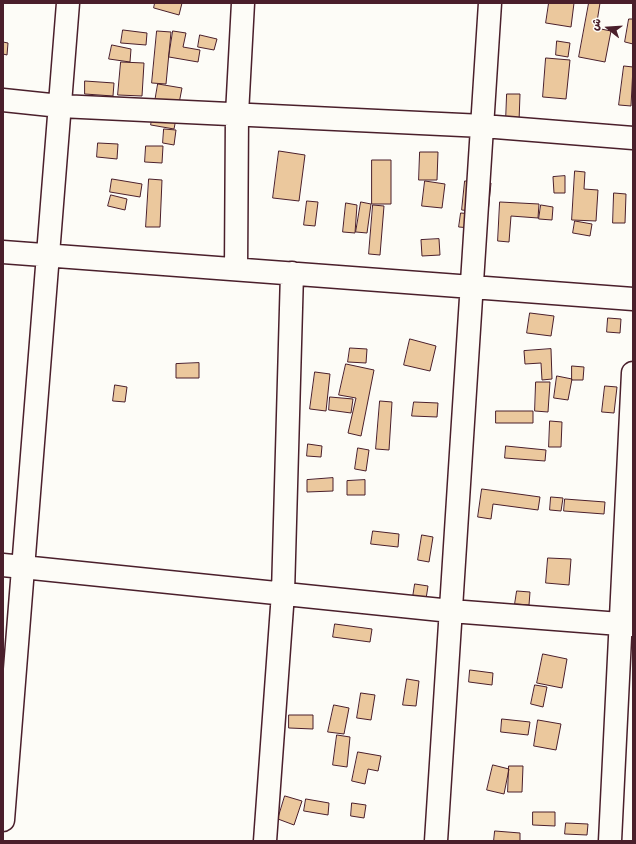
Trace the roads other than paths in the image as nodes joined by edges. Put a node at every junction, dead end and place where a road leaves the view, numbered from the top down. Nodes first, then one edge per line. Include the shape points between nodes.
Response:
1 (68, 3) edge
2 (243, 3) edge
3 (490, 3) edge
4 (3, 100) edge
5 (60, 106) junction
6 (237, 114) junction
7 (482, 126) junction
8 (633, 138) edge
9 (3, 252) edge
10 (48, 255) junction
11 (236, 270) junction
12 (292, 273) junction
13 (472, 287) junction
14 (633, 299) edge
15 (633, 374) edge
16 (13, 566) edge
17 (283, 593) junction
18 (451, 611) junction
19 (627, 624) edge
20 (3, 820) edge
21 (265, 841) edge
22 (436, 841) edge
23 (610, 841) edge

1 - 5 street
2 - 6 street
3 - 7 street
4 - 5 street
5 - 6 street
5 - 10 street
6 - 7 street
6 - 11 street
7 - 8 street
7 - 13 street
9 - 10 street
10 - 11 street
10 - 16 street
11 - 12 street
12 - 13 street
12 - 17 street
13 - 14 street
13 - 18 street
15 - 19 street
16 - 17 street
16 - 20 street
17 - 18 street
17 - 21 street
18 - 19 street
18 - 22 street
19 - 23 street

